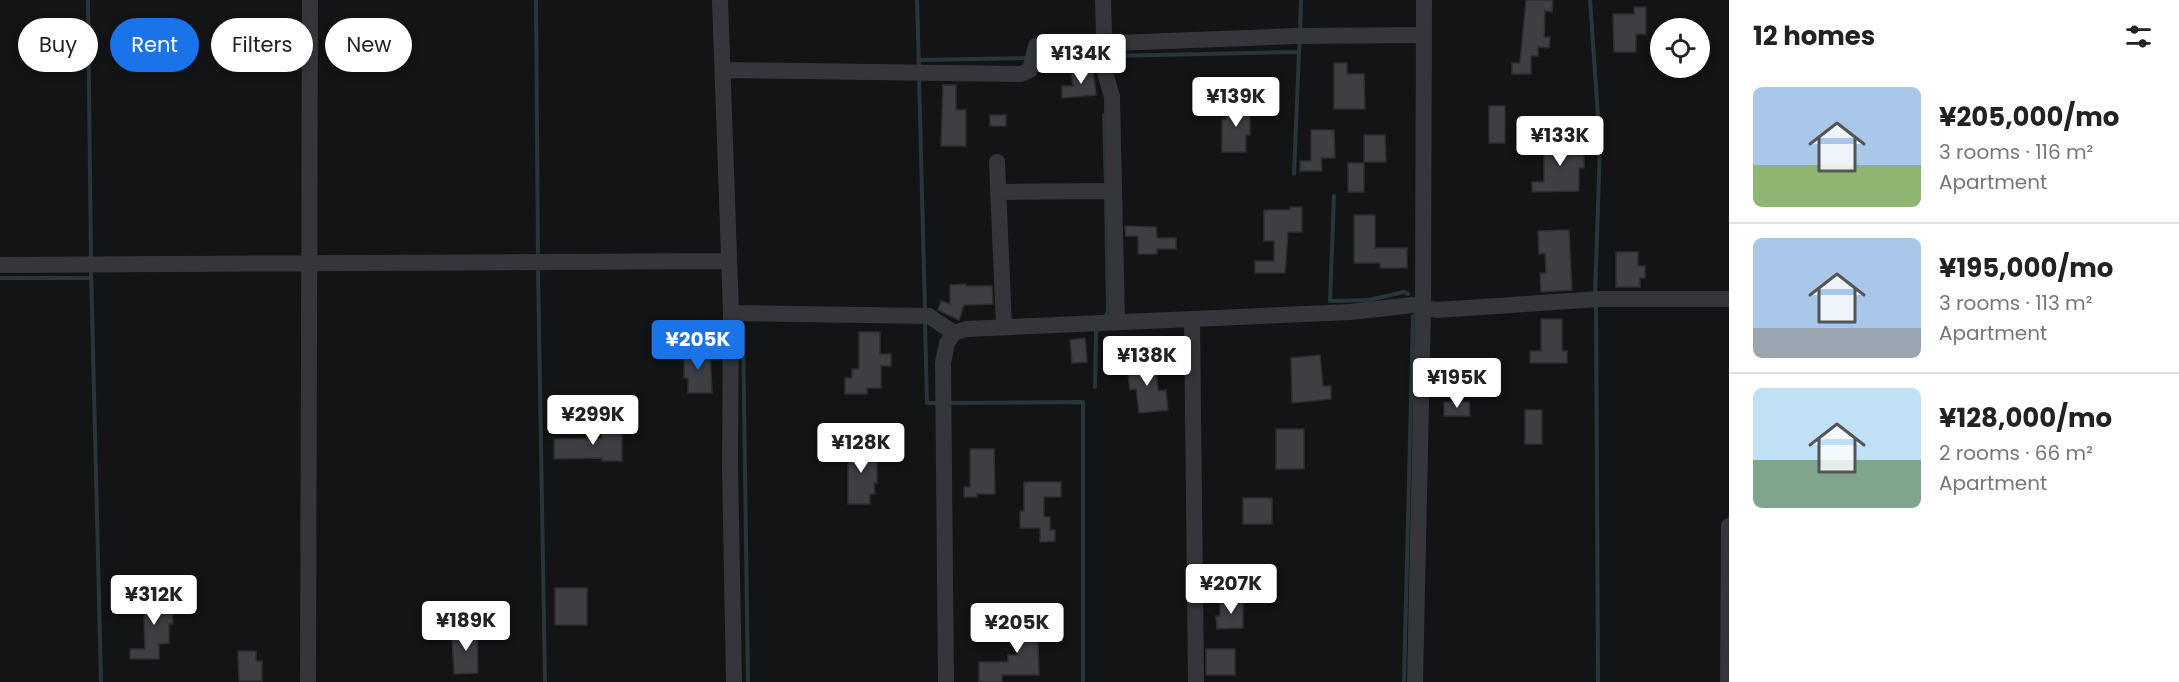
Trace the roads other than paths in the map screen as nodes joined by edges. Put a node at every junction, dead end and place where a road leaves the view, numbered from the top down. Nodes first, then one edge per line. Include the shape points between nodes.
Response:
1 (310, 0) edge
2 (720, 0) edge
3 (1104, 0) edge
4 (1424, 0) edge
5 (1424, 35) junction
6 (1104, 52) junction
7 (723, 70) junction
8 (997, 162) dead end
9 (1108, 191) junction
10 (999, 192) junction
11 (729, 261) junction
12 (309, 264) junction
13 (0, 265) edge
14 (1729, 300) edge
15 (1423, 309) junction
16 (731, 313) junction
17 (1192, 319) junction
18 (1107, 322) junction
19 (1004, 327) junction
20 (954, 333) junction
21 (1729, 526) edge
22 (308, 682) edge
23 (734, 682) edge
24 (946, 682) edge
25 (1196, 682) edge
26 (1415, 682) edge
27 (1728, 682) edge

1 - 12 street
2 - 7 street
3 - 6 street
4 - 5 street
5 - 6 street via 1295,36
5 - 15 street
6 - 7 street via 1036,46 1030,70 1021,74
6 - 9 street via 1112,97
7 - 11 street
8 - 10 street
9 - 10 street
9 - 18 street
10 - 19 street
11 - 12 street
11 - 16 street
12 - 13 street
12 - 22 street
14 - 15 street via 1595,299
15 - 17 street via 1413,305 1350,312
15 - 26 street
16 - 20 street via 925,316
16 - 23 street
17 - 18 street
17 - 25 street
18 - 19 street
19 - 20 street
20 - 24 street via 942,363
21 - 27 street

